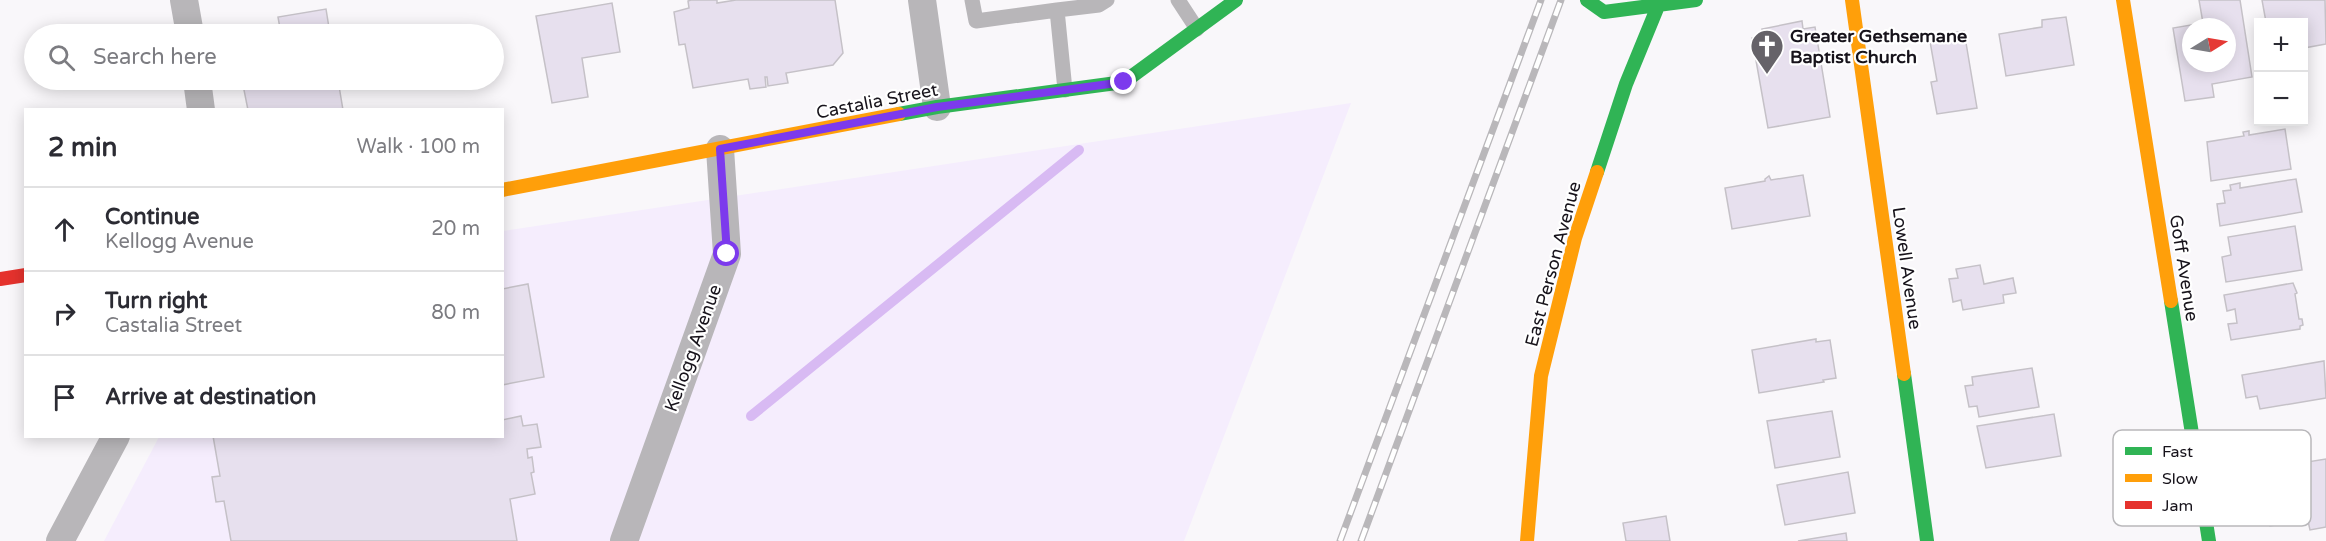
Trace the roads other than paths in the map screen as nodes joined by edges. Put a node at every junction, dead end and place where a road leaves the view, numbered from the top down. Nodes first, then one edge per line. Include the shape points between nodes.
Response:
1 (184, 0) edge
2 (922, 0) edge
3 (972, 0) edge
4 (1107, 0) edge
5 (1178, 0) edge
6 (1236, 0) edge
7 (1587, 0) edge
8 (1696, 0) edge
9 (1852, 0) edge
10 (2123, 0) edge
11 (1658, 6) junction
12 (1057, 10) junction
13 (188, 24) edge
14 (1197, 29) junction
15 (198, 90) edge
16 (1065, 90) junction
17 (937, 107) junction
18 (201, 108) edge
19 (720, 149) junction
20 (504, 190) edge
21 (24, 275) edge
22 (0, 279) edge
23 (2191, 430) edge
24 (115, 438) edge
25 (2207, 526) edge
26 (60, 541) edge
27 (624, 541) edge
28 (1527, 541) edge
29 (1927, 541) edge
30 (2209, 541) edge

1 - 13 street
2 - 17 street
3 - 12 lane via 976,21
4 - 12 lane via 1099,5
5 - 14 lane
6 - 14 street, Castalia Street
7 - 11 street via 1604,12
8 - 11 street
9 - 29 street, Lowell Avenue
10 - 23 street, Goff Avenue
11 - 28 street, East Person Avenue via 1626,84 1575,238 1541,376
12 - 16 lane
14 - 16 street, Castalia Street via 1124,82
15 - 18 street
16 - 17 street, Castalia Street
17 - 19 street, Castalia Street
19 - 20 street, Castalia Street
19 - 27 street, Kellogg Avenue via 727,254
21 - 22 street
24 - 26 street
25 - 30 street, Goff Avenue

